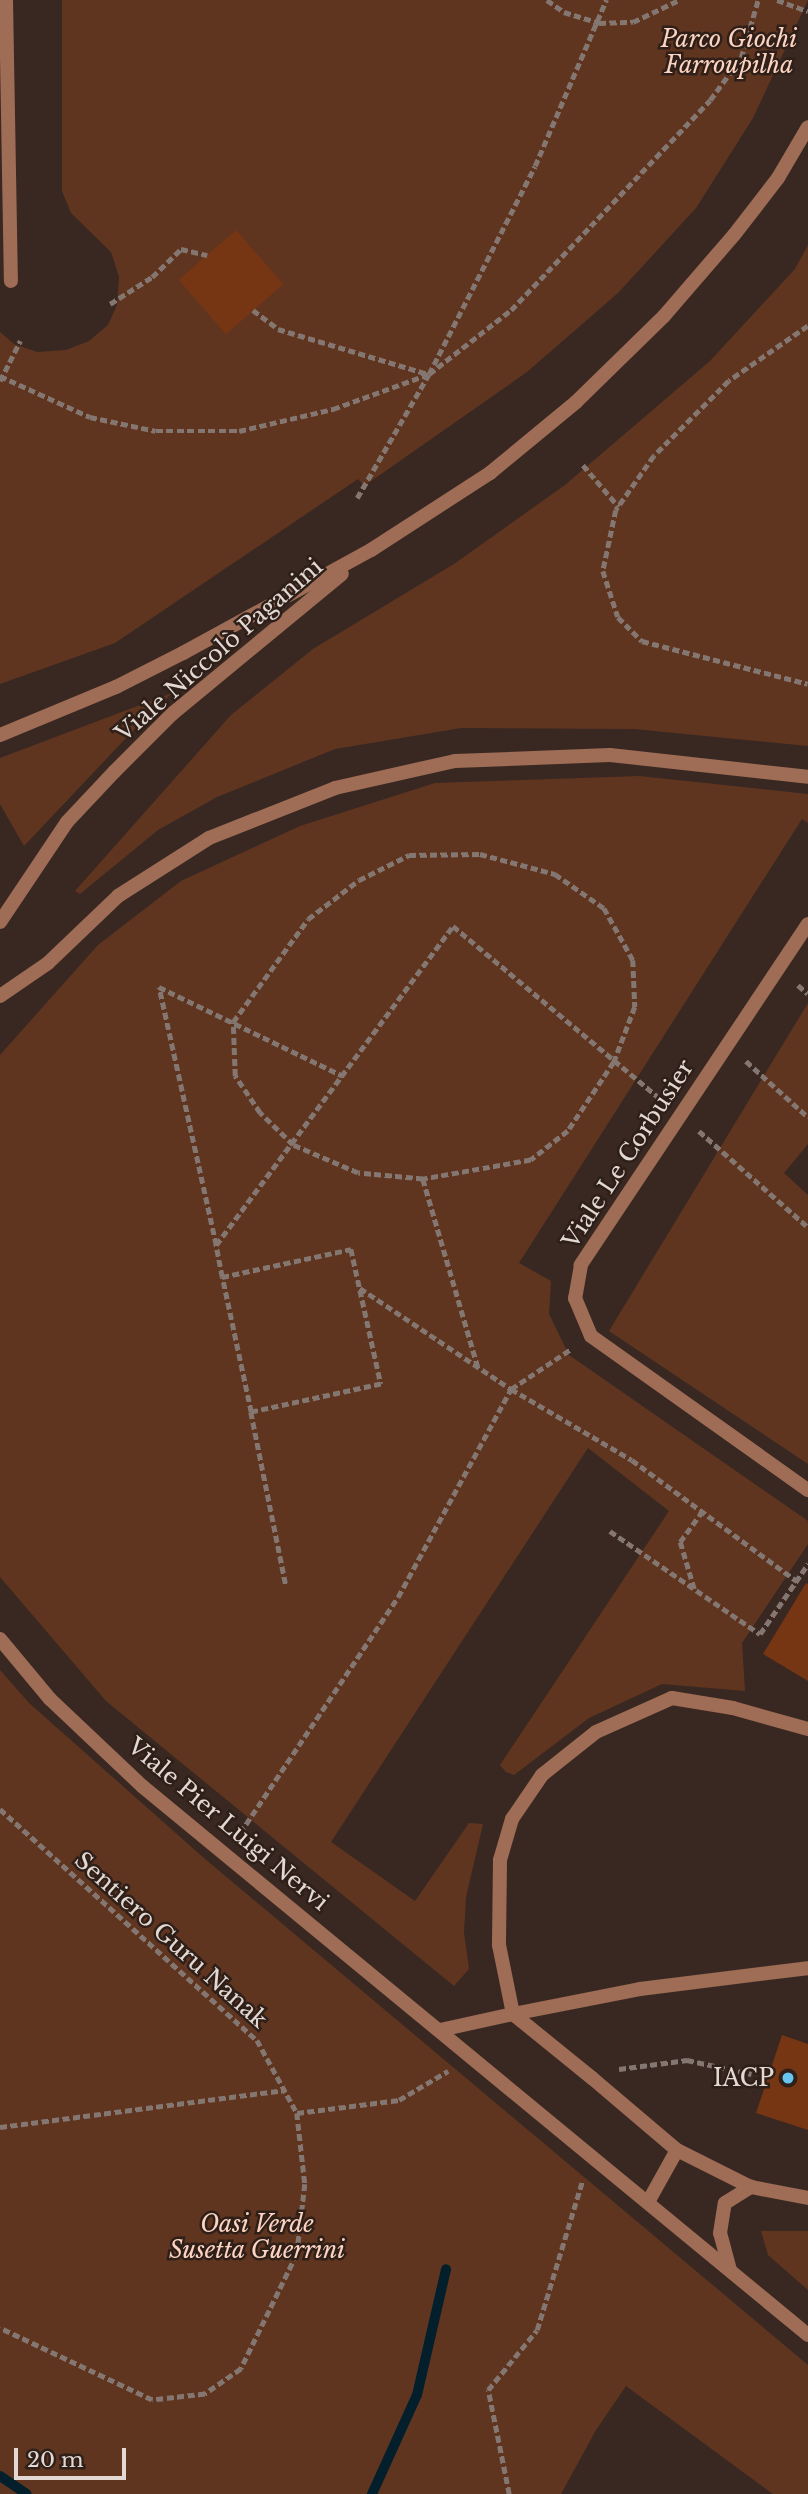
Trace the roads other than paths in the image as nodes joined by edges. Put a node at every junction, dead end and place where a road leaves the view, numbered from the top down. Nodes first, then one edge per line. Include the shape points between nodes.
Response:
1 (0, 0) edge
2 (6, 0) edge
3 (808, 127) edge
4 (11, 281) dead end
5 (371, 550) junction
6 (0, 734) edge
7 (808, 777) edge
8 (0, 922) edge
9 (808, 924) edge
10 (0, 996) edge
11 (808, 1490) edge
12 (0, 1639) edge
13 (808, 1728) edge
14 (808, 1968) edge
15 (513, 2014) junction
16 (440, 2030) junction
17 (677, 2150) junction
18 (751, 2187) junction
19 (808, 2199) edge
20 (648, 2202) junction
21 (730, 2270) junction
22 (808, 2335) edge

1 - 2 street
2 - 4 street
3 - 5 street, Viale Niccolò Paganini via 778,178 734,235 664,316 576,402 490,472
5 - 6 street, Viale Niccolò Paganini via 116,687
5 - 8 street, Viale Niccolò Paganini via 191,698 114,772 33,866
7 - 10 street via 610,755 455,761 335,788 209,838 118,896 48,963
9 - 11 street, Viale Le Corbusier via 581,1265 575,1298 591,1336
12 - 16 street, Viale Pier Luigi Nervi via 59,1707 142,1786
13 - 15 street via 733,1707 672,1698 596,1732 542,1775 512,1819 500,1860 499,1945
14 - 15 street via 640,1989
15 - 16 street
15 - 17 street
16 - 20 street, Viale Pier Luigi Nervi
17 - 18 street
17 - 20 street
18 - 19 street
18 - 21 street via 725,2203 720,2233
20 - 21 street, Viale Pier Luigi Nervi
21 - 22 street, Viale Pier Luigi Nervi

